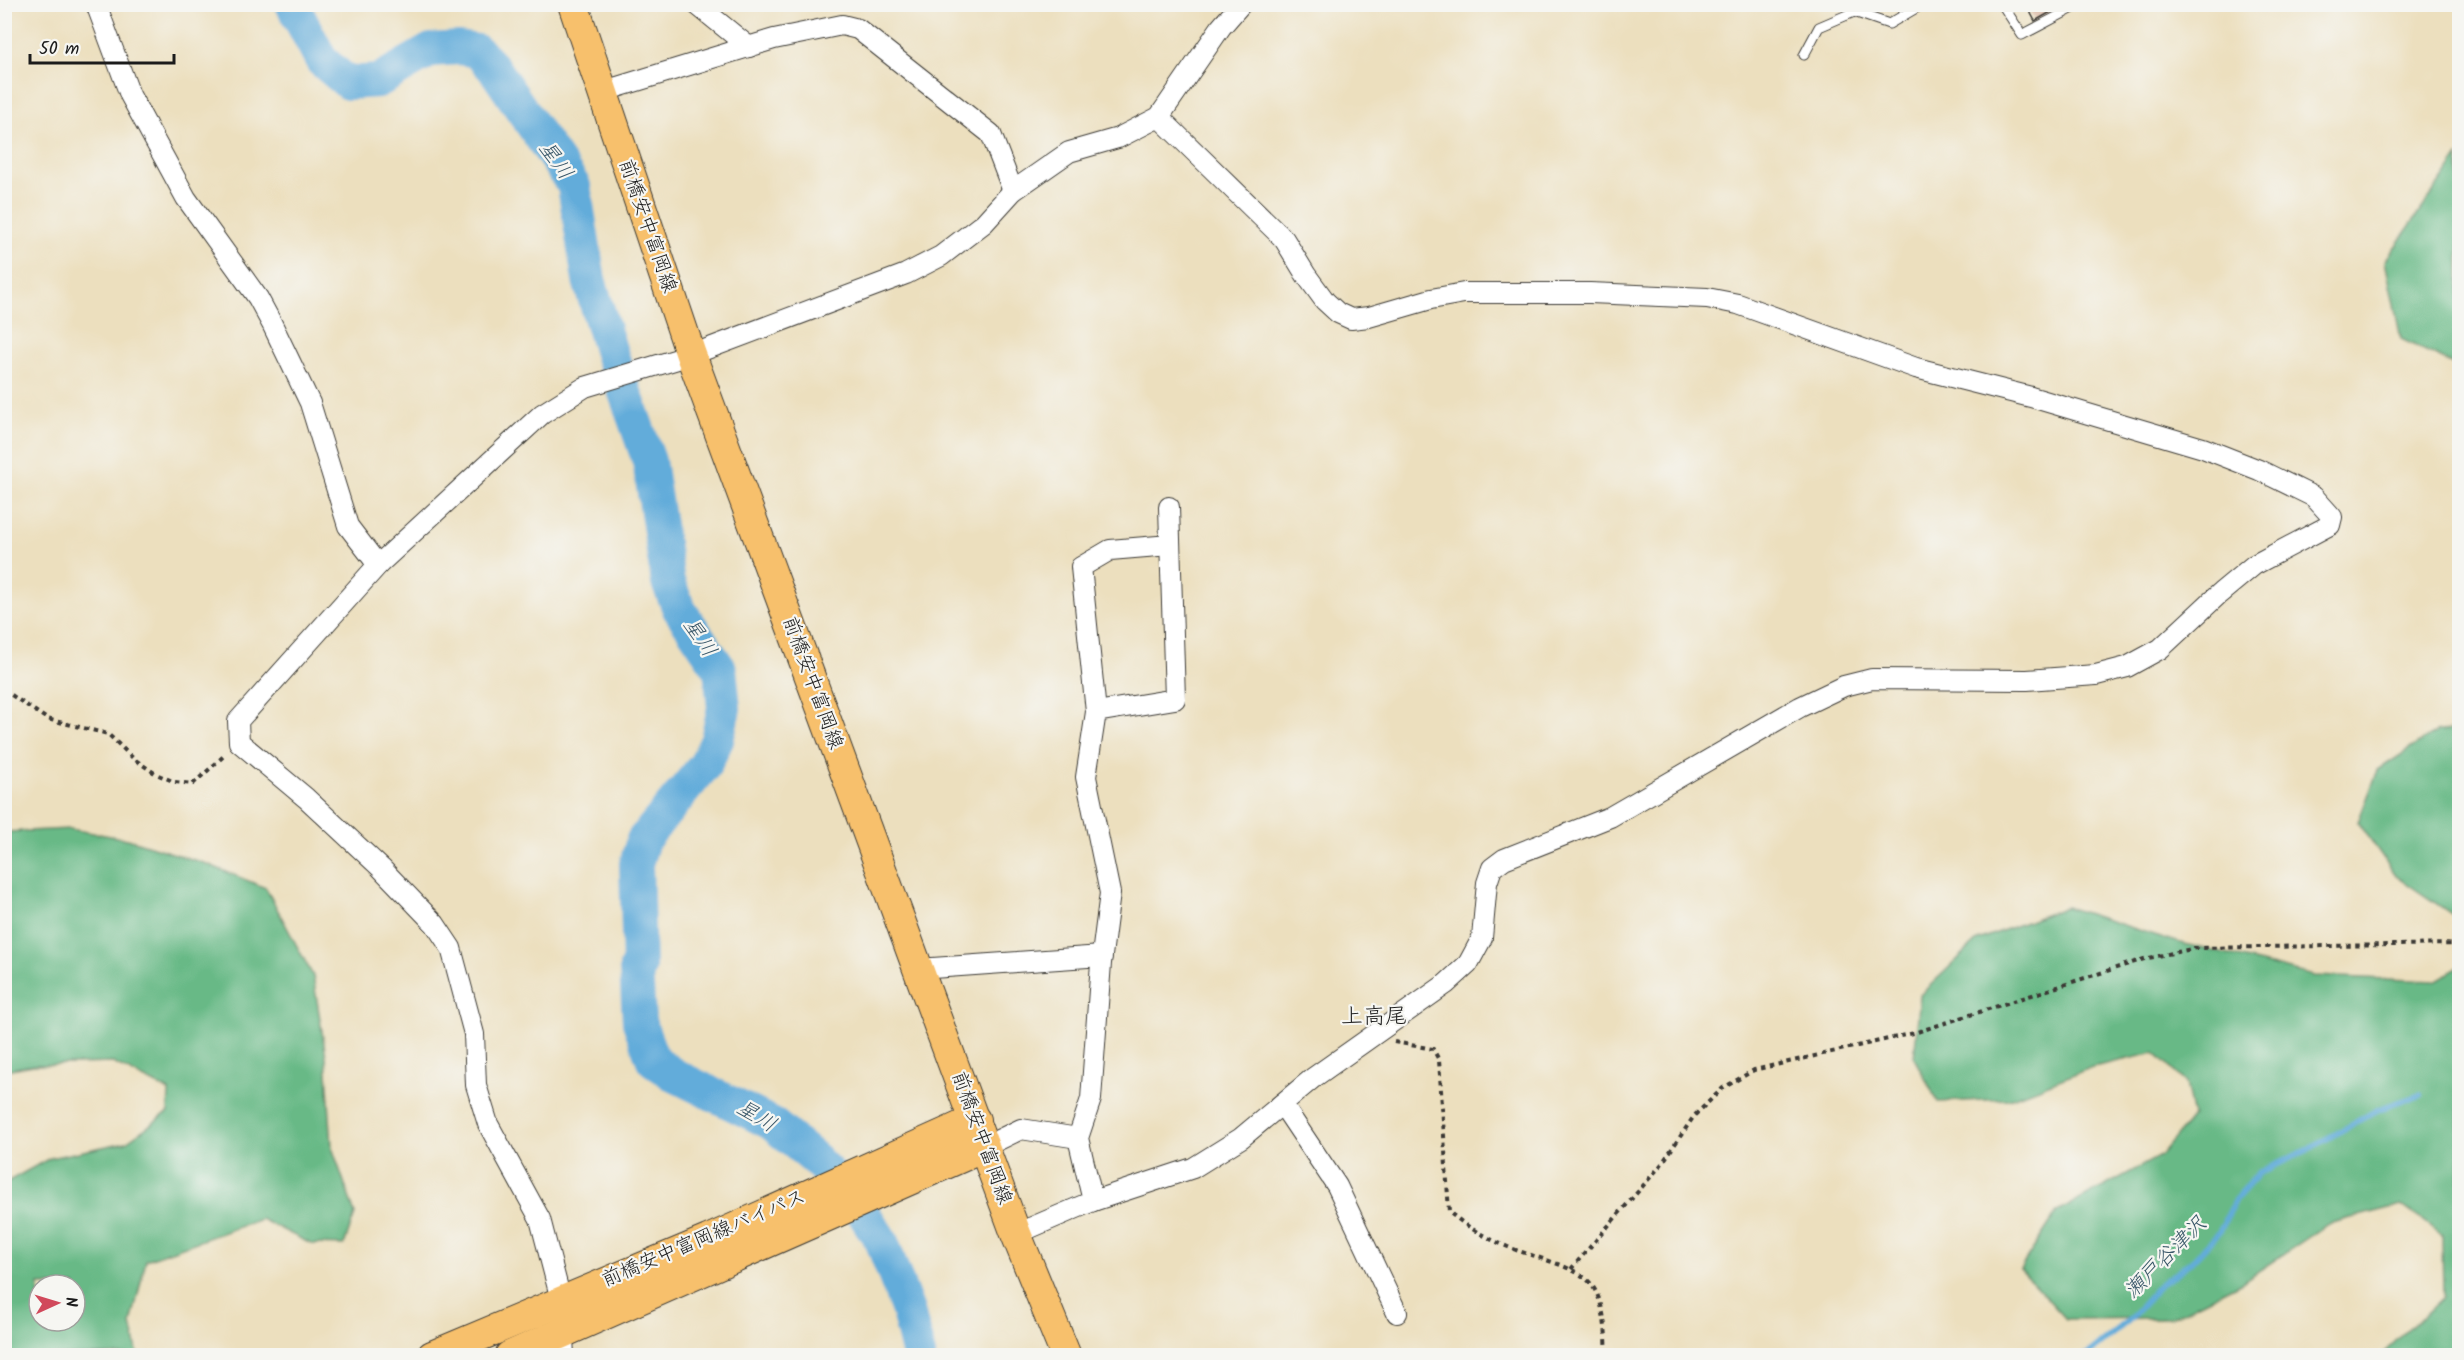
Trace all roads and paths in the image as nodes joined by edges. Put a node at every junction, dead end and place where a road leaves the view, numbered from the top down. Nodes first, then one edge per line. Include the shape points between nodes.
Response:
1 (96, 4) edge
2 (573, 4) edge
3 (696, 4) edge
4 (1241, 4) edge
5 (1923, 4) edge
6 (2002, 4) edge
7 (2081, 4) edge
8 (749, 47) junction
9 (1804, 55) dead end
10 (601, 92) junction
11 (1160, 117) junction
12 (1013, 191) junction
13 (691, 355) junction
14 (1168, 507) dead end
15 (1170, 544) junction
16 (378, 565) junction
17 (4, 690) edge
18 (1096, 712) junction
19 (239, 742) junction
20 (2460, 944) edge
21 (1102, 956) junction
22 (918, 969) junction
23 (1367, 1040) junction
24 (1282, 1104) junction
25 (979, 1134) junction
26 (1078, 1138) junction
27 (1094, 1201) junction
28 (1016, 1234) junction
29 (1571, 1269) junction
30 (561, 1300) junction
31 (1397, 1313) dead end
32 (564, 1344) edge
33 (432, 1356) edge
34 (510, 1356) edge
35 (1066, 1356) edge
36 (1607, 1356) edge

1 - 16 street via 130,94 186,198 258,298 272,324 310,403 348,526
2 - 10 main road, 前橋安中富岡線
3 - 8 street
4 - 11 street
5 - 9 lane via 1889,24 1854,12 1837,19 1819,27
6 - 7 lane via 2022,35
8 - 10 street
8 - 12 street via 842,25 858,29 991,134
10 - 13 main road, 前橋安中富岡線
11 - 12 street via 1118,138 1069,152
11 - 23 street via 1284,239 1325,301 1351,319 1464,293 1590,293 1707,298 1738,304 1916,368 2203,448 2314,497 2332,517 2330,525 2254,565 2160,649 2127,668 2096,675 2026,680 1872,679 1844,686 1800,707 1610,817 1504,860 1492,868 1482,938 1468,964
12 - 13 street via 984,223 932,261
13 - 16 street via 585,387 542,414
13 - 22 main road, 前橋安中富岡線
14 - 15 street
15 - 18 street via 1175,699
15 - 18 street via 1110,550 1081,567
16 - 19 street via 238,721
17 - 19 path via 47,719 108,734 134,759 175,782 193,784
18 - 21 street via 1086,777 1110,894
19 - 30 street via 381,868 435,924 451,948 474,1034 476,1085 488,1124 540,1219
20 - 29 path via 2196,948 2144,959 1914,1033 1754,1070 1723,1088 1694,1116 1661,1165
21 - 22 street
21 - 26 street via 1091,1099
22 - 25 main road, 前橋安中富岡線
23 - 24 street
23 - 29 path via 1433,1049 1439,1060 1449,1212 1470,1229 1508,1247
24 - 27 street via 1241,1138 1193,1168
24 - 31 street via 1337,1186
25 - 26 street via 1021,1129
25 - 28 main road, 前橋安中富岡線
25 - 30 main road, 前橋安中富岡線バイパス
25 - 32 main road, 前橋安中富岡線バイパス
26 - 27 street
27 - 28 street
28 - 35 main road, 前橋安中富岡線
29 - 36 path via 1591,1284 1605,1318
30 - 32 street
30 - 33 main road, 前橋安中富岡線バイパス
32 - 34 main road, 前橋安中富岡線バイパス

